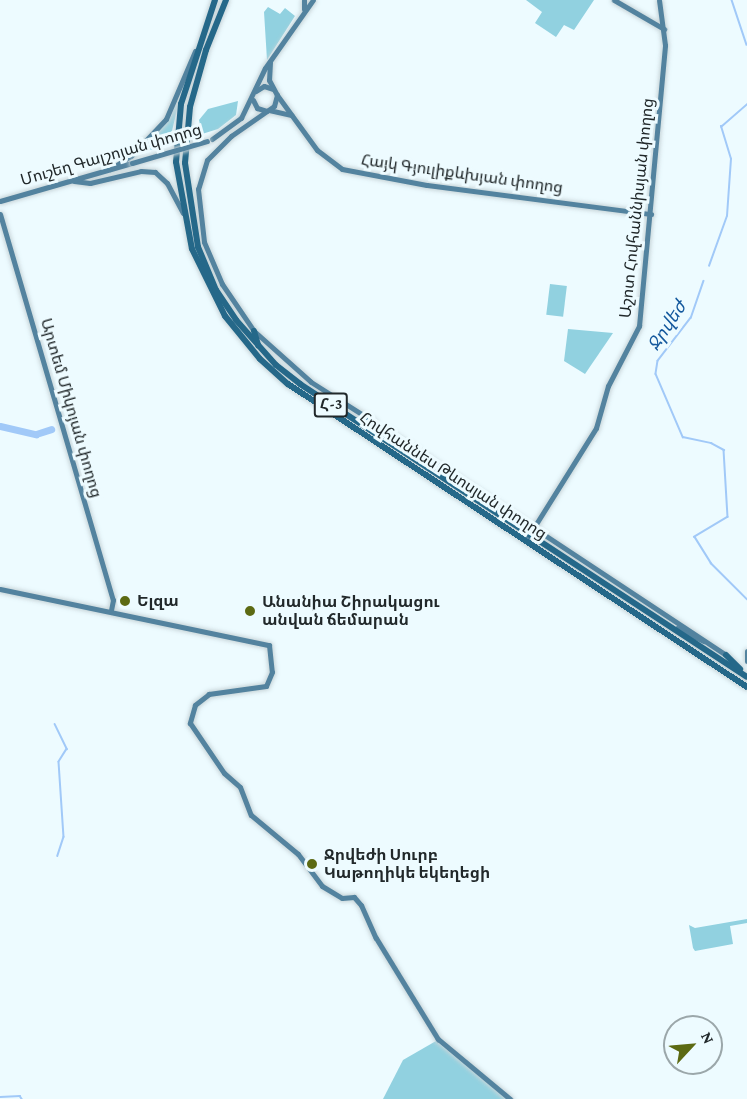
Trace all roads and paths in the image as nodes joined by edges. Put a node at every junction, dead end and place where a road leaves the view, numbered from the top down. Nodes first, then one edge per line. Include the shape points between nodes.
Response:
1 (215, 0) edge
2 (226, 0) edge
3 (304, 0) edge
4 (313, 0) edge
5 (614, 0) edge
6 (659, 0) edge
7 (304, 9) junction
8 (664, 30) junction
9 (195, 51) junction
10 (270, 62) junction
11 (273, 89) junction
12 (254, 92) junction
13 (277, 95) junction
14 (253, 100) junction
15 (268, 110) junction
16 (292, 116) junction
17 (231, 136) junction
18 (210, 140) junction
19 (110, 169) junction
20 (72, 180) junction
21 (0, 201) edge
22 (183, 213) junction
23 (0, 214) edge
24 (651, 214) junction
25 (192, 222) junction
26 (204, 242) junction
27 (254, 331) junction
28 (259, 348) junction
29 (298, 387) junction
30 (311, 396) junction
31 (374, 434) junction
32 (534, 526) junction
33 (528, 537) junction
34 (0, 590) edge
35 (111, 610) junction
36 (672, 626) junction
37 (708, 642) junction
38 (747, 651) edge
39 (726, 655) joint
40 (747, 661) edge
41 (747, 677) edge
42 (747, 687) edge
43 (510, 1099) edge

1 - 9 main road, Հովհաննես Թևոսյան փողոց / Հ-3
2 - 25 main road, Հովհաննես Թևոսյան փողոց / Հ-3 via 206,50 185,135
3 - 7 street
4 - 7 street
5 - 8 street
6 - 8 street, Աշոտ Հովհաննիսյան փողոց
7 - 10 street
8 - 24 street, Աշոտ Հովհաննիսյան փողոց
9 - 19 street via 166,119 131,156
9 - 22 main road, Հովհաննես Թևոսյան փողոց / Հ-3 via 176,140
10 - 11 street via 268,75
10 - 12 street
11 - 12 street via 264,86
11 - 13 street
12 - 14 street
13 - 15 street via 276,104
13 - 16 street, Հայկ Գյուլիքևխյան փողոց
14 - 15 street via 257,108
14 - 18 street via 236,123
15 - 16 street
15 - 17 street
16 - 24 street, Հայկ Գյուլիքևխյան փողոց via 317,150 342,169 427,185
17 - 18 street, Մուշեղ Գալշոյան փողոց
17 - 26 street via 213,152 201,176 197,200
18 - 19 street, Մուշեղ Գալշոյան փողոց, bridge
19 - 20 street, Մուշեղ Գալշոյան փողոց
20 - 21 street, Մուշեղ Գալշոյան փողոց
20 - 22 street via 90,183 141,171 155,172 167,183
22 - 29 main road, Հովհաննես Թևոսյան փողոց / Հ-3 via 201,274 225,316 260,359
23 - 35 street, Արտեմ Միկոյան փողոց via 113,600
24 - 32 street, Աշոտ Հովհաննիսյան փողոց via 639,326 608,386 596,428
25 - 26 street
25 - 28 main road, Հովհաննես Թևոսյան փողոց / Հ-3 via 216,290
26 - 27 street via 222,284
27 - 28 main road
27 - 31 street via 311,382 374,422
28 - 29 main road, Հովհաննես Թևոսյան փողոց / Հ-3
29 - 30 main road, Հովհաննես Թևոսյան փողոց / Հ-3
30 - 31 main road, Հովհաննես Թևոսյան փողոց / Հ-3
30 - 31 main road, Հովհաննես Թևոսյան փողոց / Հ-3
31 - 32 street via 384,430
31 - 33 main road, Հովհաննես Թևոսյան փողոց / Հ-3
32 - 33 street, Աշոտ Հովհաննիսյան փողոց
32 - 37 street
33 - 36 main road, Հովհաննես Թևոսյան փողոց / Հ-3
33 - 42 main road, Հովհաննես Թևոսյան փողոց / Հ-3
34 - 35 street
35 - 43 street via 269,645 272,672 266,686 209,694 195,705 190,723 224,773 240,787 251,815 298,854 322,886 342,898 354,897 361,905 376,938 438,1039
36 - 37 street
36 - 41 main road, Հովհաննես Թևոսյան փողոց / Հ-3
37 - 39 street
38 - 40 street
39 - 41 main road

